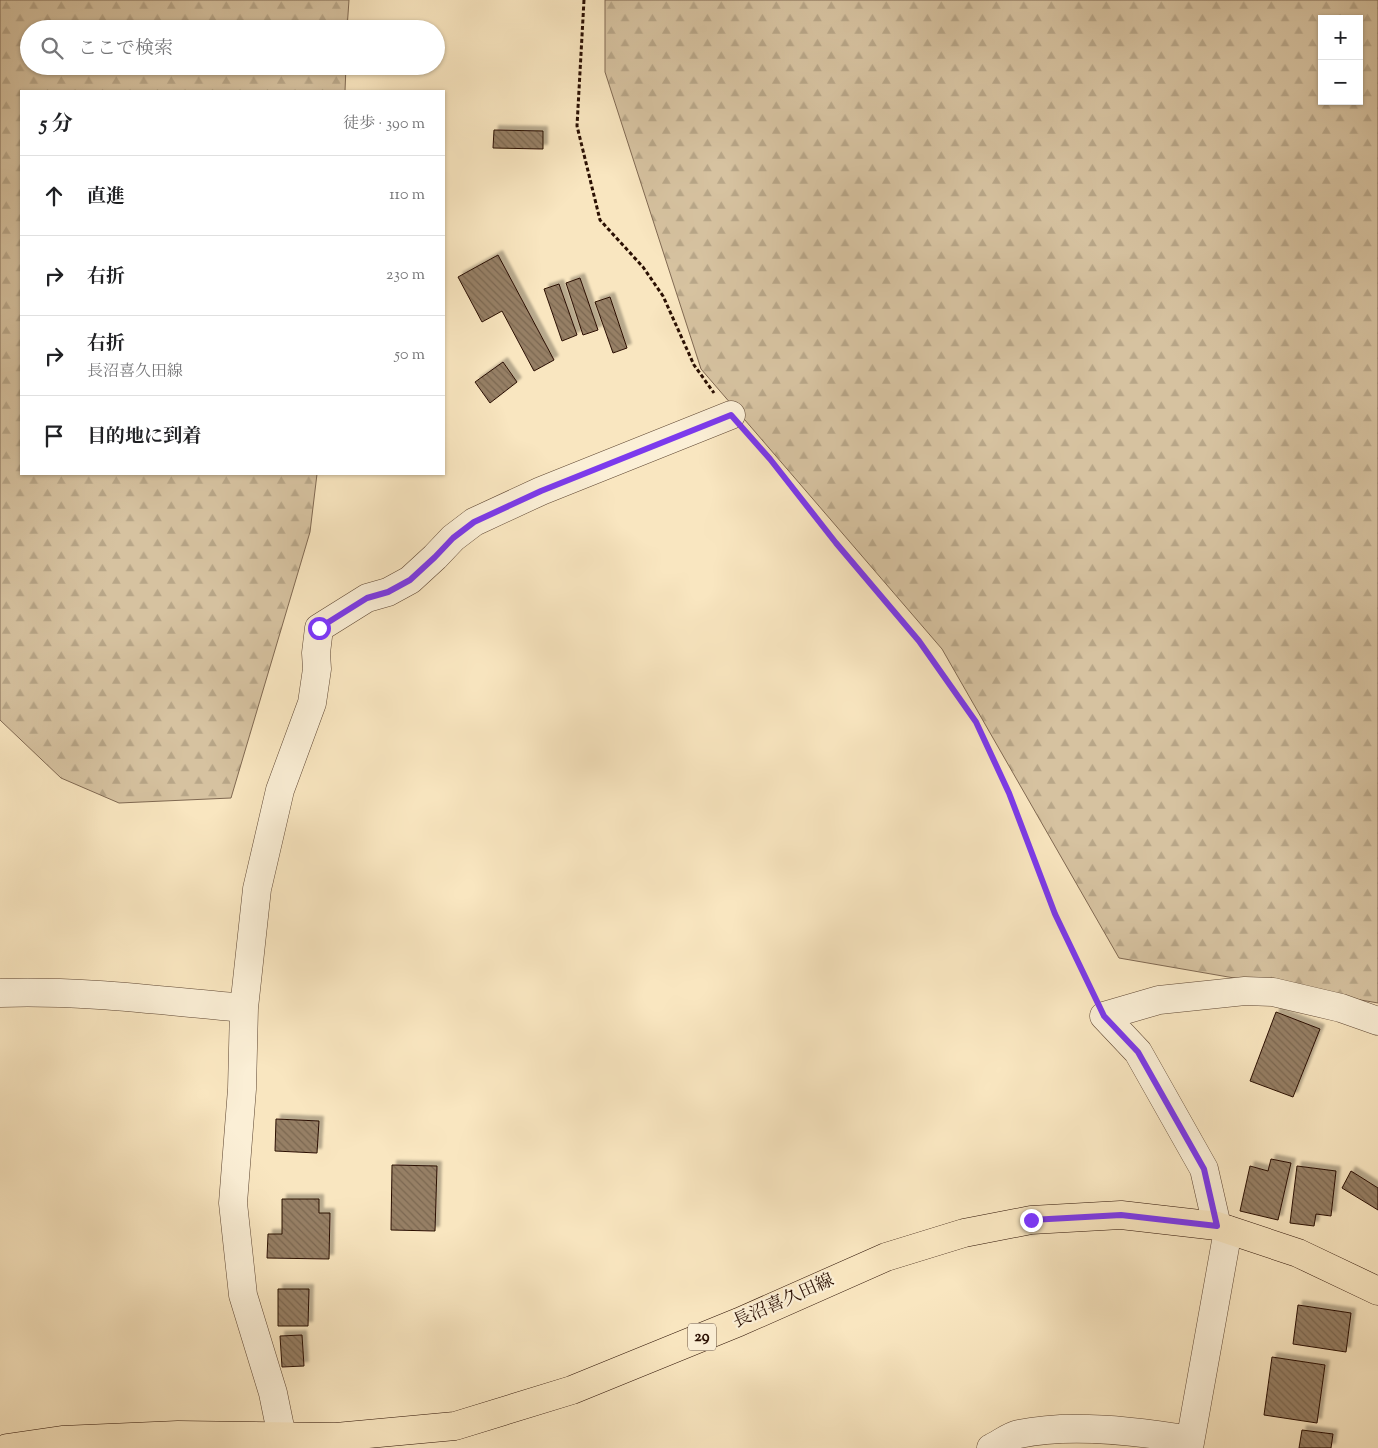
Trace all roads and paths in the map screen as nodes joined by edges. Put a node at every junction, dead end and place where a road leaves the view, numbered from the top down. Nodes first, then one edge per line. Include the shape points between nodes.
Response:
1 (584, 0) edge
2 (731, 415) junction
3 (0, 993) edge
4 (244, 1008) junction
5 (1104, 1016) junction
6 (1378, 1021) edge
7 (1223, 1228) junction
8 (1378, 1292) edge
9 (282, 1437) junction
10 (1190, 1444) edge
11 (7, 1448) edge
12 (991, 1448) edge

1 - 2 path via 577,126 600,220 644,267 677,324 694,365
2 - 4 street via 541,491 474,522 410,580 388,592 367,598 319,628 312,704 280,790 257,889
2 - 5 path via 919,641 976,722 1009,793 1055,914
3 - 4 street via 101,996
4 - 9 street via 242,1089 233,1203 244,1295 273,1393
5 - 6 street via 1159,1000 1245,991 1273,992
5 - 7 street via 1138,1052 1204,1169
7 - 8 main road, 長沼喜久田線 / 29 via 1298,1253
7 - 9 main road, 長沼喜久田線 / 29 via 1121,1215 1031,1220 964,1233 886,1257 572,1390 455,1426 336,1437
7 - 10 street
9 - 11 main road, 長沼喜久田線 / 29 via 178,1435 62,1440
10 - 12 street via 1157,1434 1066,1428 1017,1434

